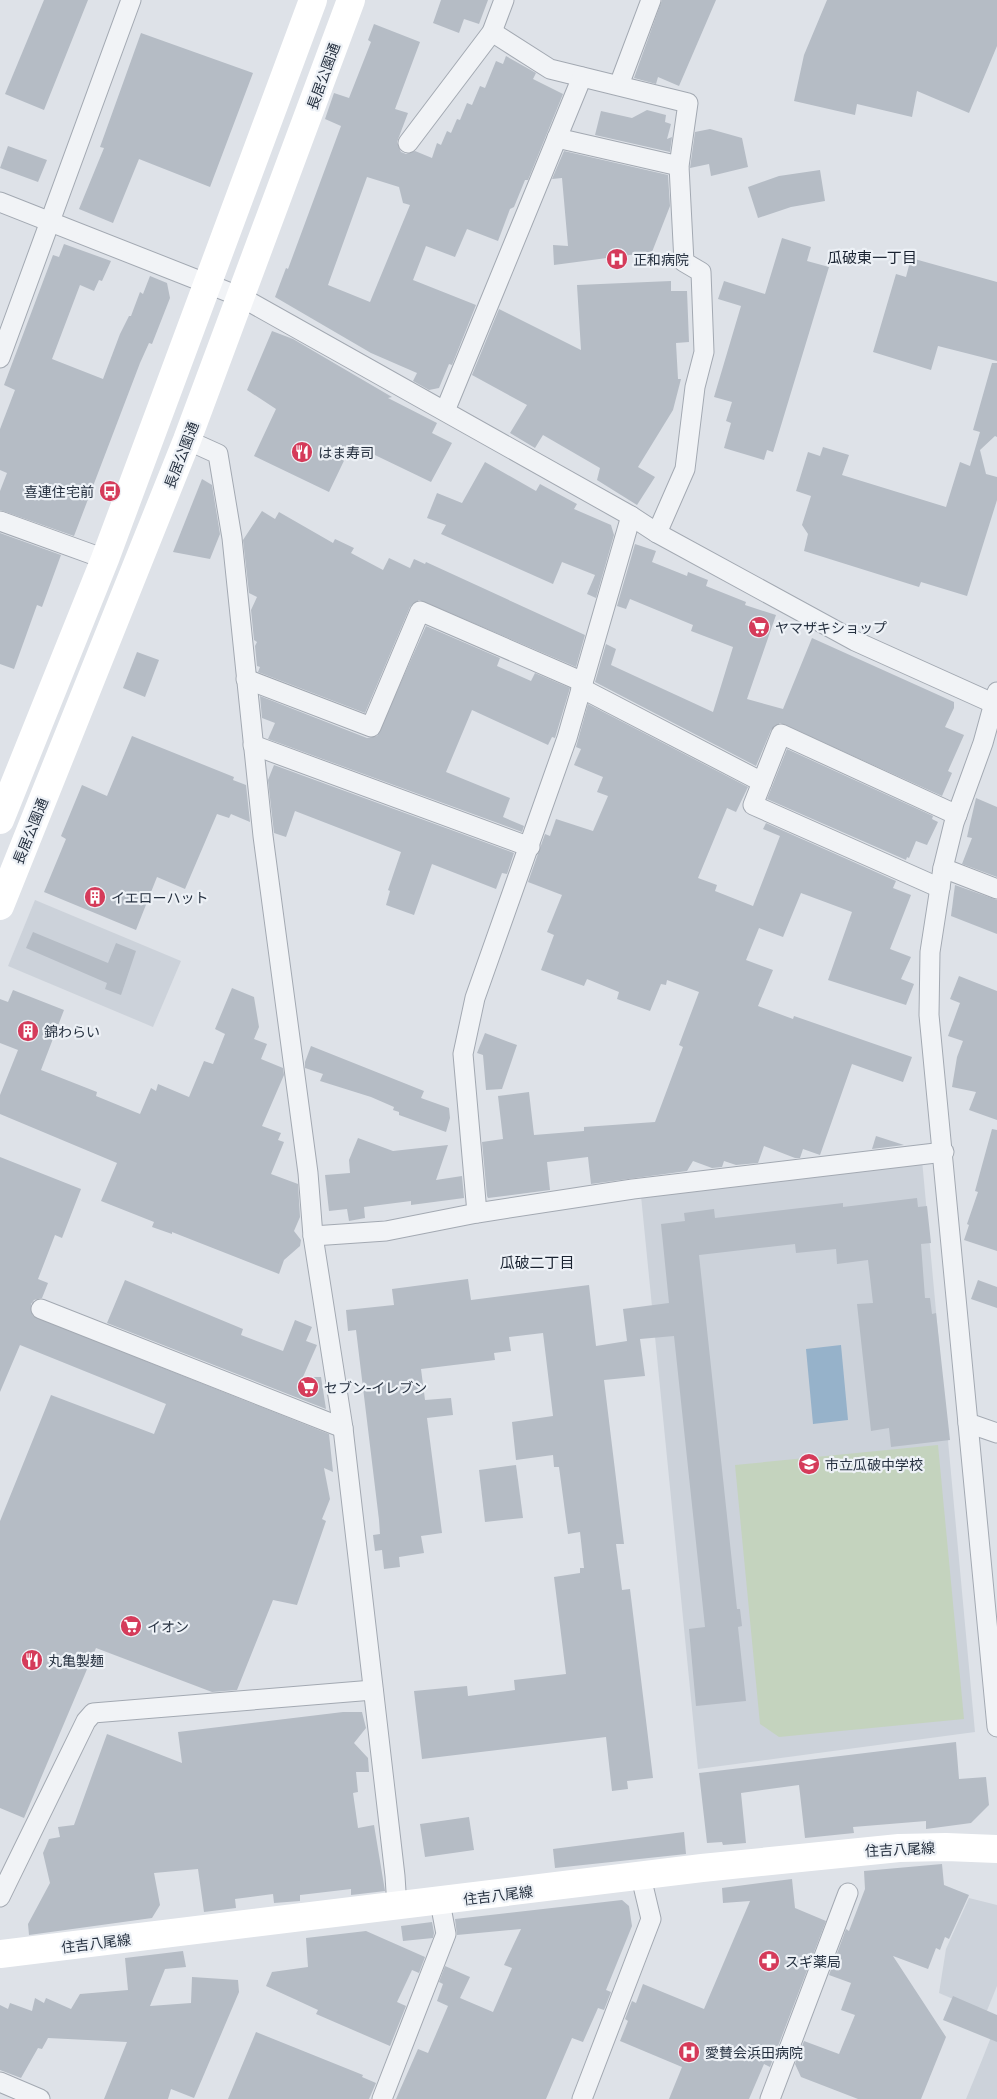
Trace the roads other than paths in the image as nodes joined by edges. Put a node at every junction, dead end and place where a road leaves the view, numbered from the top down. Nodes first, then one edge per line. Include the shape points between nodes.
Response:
1 (131, 0) edge
2 (313, 0) edge
3 (351, 0) edge
4 (504, 0) edge
5 (651, 0) edge
6 (492, 32) junction
7 (582, 77) junction
8 (619, 85) junction
9 (557, 138) junction
10 (408, 143) dead end
11 (679, 166) junction
12 (0, 202) edge
13 (50, 223) junction
14 (209, 283) junction
15 (241, 296) junction
16 (0, 358) edge
17 (445, 411) junction
18 (187, 440) junction
19 (631, 516) junction
20 (0, 521) edge
21 (657, 533) junction
22 (105, 559) junction
23 (246, 679) junction
24 (582, 685) junction
25 (996, 699) edge
26 (253, 745) junction
27 (762, 782) junction
28 (957, 815) junction
29 (0, 820) edge
30 (530, 847) junction
31 (943, 868) junction
32 (940, 888) junction
33 (997, 890) edge
34 (0, 906) edge
35 (944, 1152) junction
36 (478, 1213) junction
37 (313, 1236) junction
38 (41, 1309) dead end
39 (968, 1423) junction
40 (343, 1428) junction
41 (997, 1433) edge
42 (373, 1690) junction
43 (997, 1727) edge
44 (997, 1849) edge
45 (640, 1877) junction
46 (848, 1893) dead end
47 (0, 1897) edge
48 (440, 1902) junction
49 (397, 1907) junction
50 (0, 1954) edge
51 (0, 2082) edge
52 (40, 2099) edge
53 (382, 2099) edge
54 (582, 2099) edge
55 (770, 2099) edge

1 - 13 street
2 - 14 main road
3 - 15 main road, 長居公園通
4 - 6 street
5 - 8 street
6 - 7 street via 550,68
6 - 10 street
7 - 8 street
7 - 9 street
8 - 11 street via 688,103
9 - 11 street
9 - 17 street
11 - 21 street via 684,262 701,272 704,352 695,387 685,469
12 - 13 street
13 - 14 street
13 - 16 street
14 - 15 street
14 - 22 main road
15 - 17 street
15 - 18 main road, 長居公園通
17 - 19 street
18 - 23 street via 218,454 232,538
18 - 34 main road, 長居公園通
19 - 21 street
19 - 24 street
20 - 22 street
21 - 25 street via 856,641
22 - 29 main road
23 - 24 street via 371,727 420,610
23 - 26 street
24 - 27 street
24 - 30 street
25 - 28 street
26 - 30 street
26 - 37 street via 308,1173
27 - 28 street via 781,734
27 - 32 street via 753,806
28 - 31 street
30 - 36 street via 475,998 463,1054
31 - 32 street
31 - 33 street
32 - 35 street via 930,952 929,1015
35 - 36 street via 633,1189
35 - 39 street
36 - 37 street via 386,1231
37 - 40 street
38 - 40 street
39 - 41 street
39 - 43 street
40 - 42 street
42 - 47 street via 92,1714
42 - 49 street
44 - 45 main road, 住吉八尾線 via 899,1848
45 - 48 main road, 住吉八尾線
45 - 54 street via 651,1919
46 - 55 street
48 - 49 main road, 住吉八尾線
48 - 53 street via 446,1934
49 - 50 main road, 住吉八尾線
51 - 52 street

